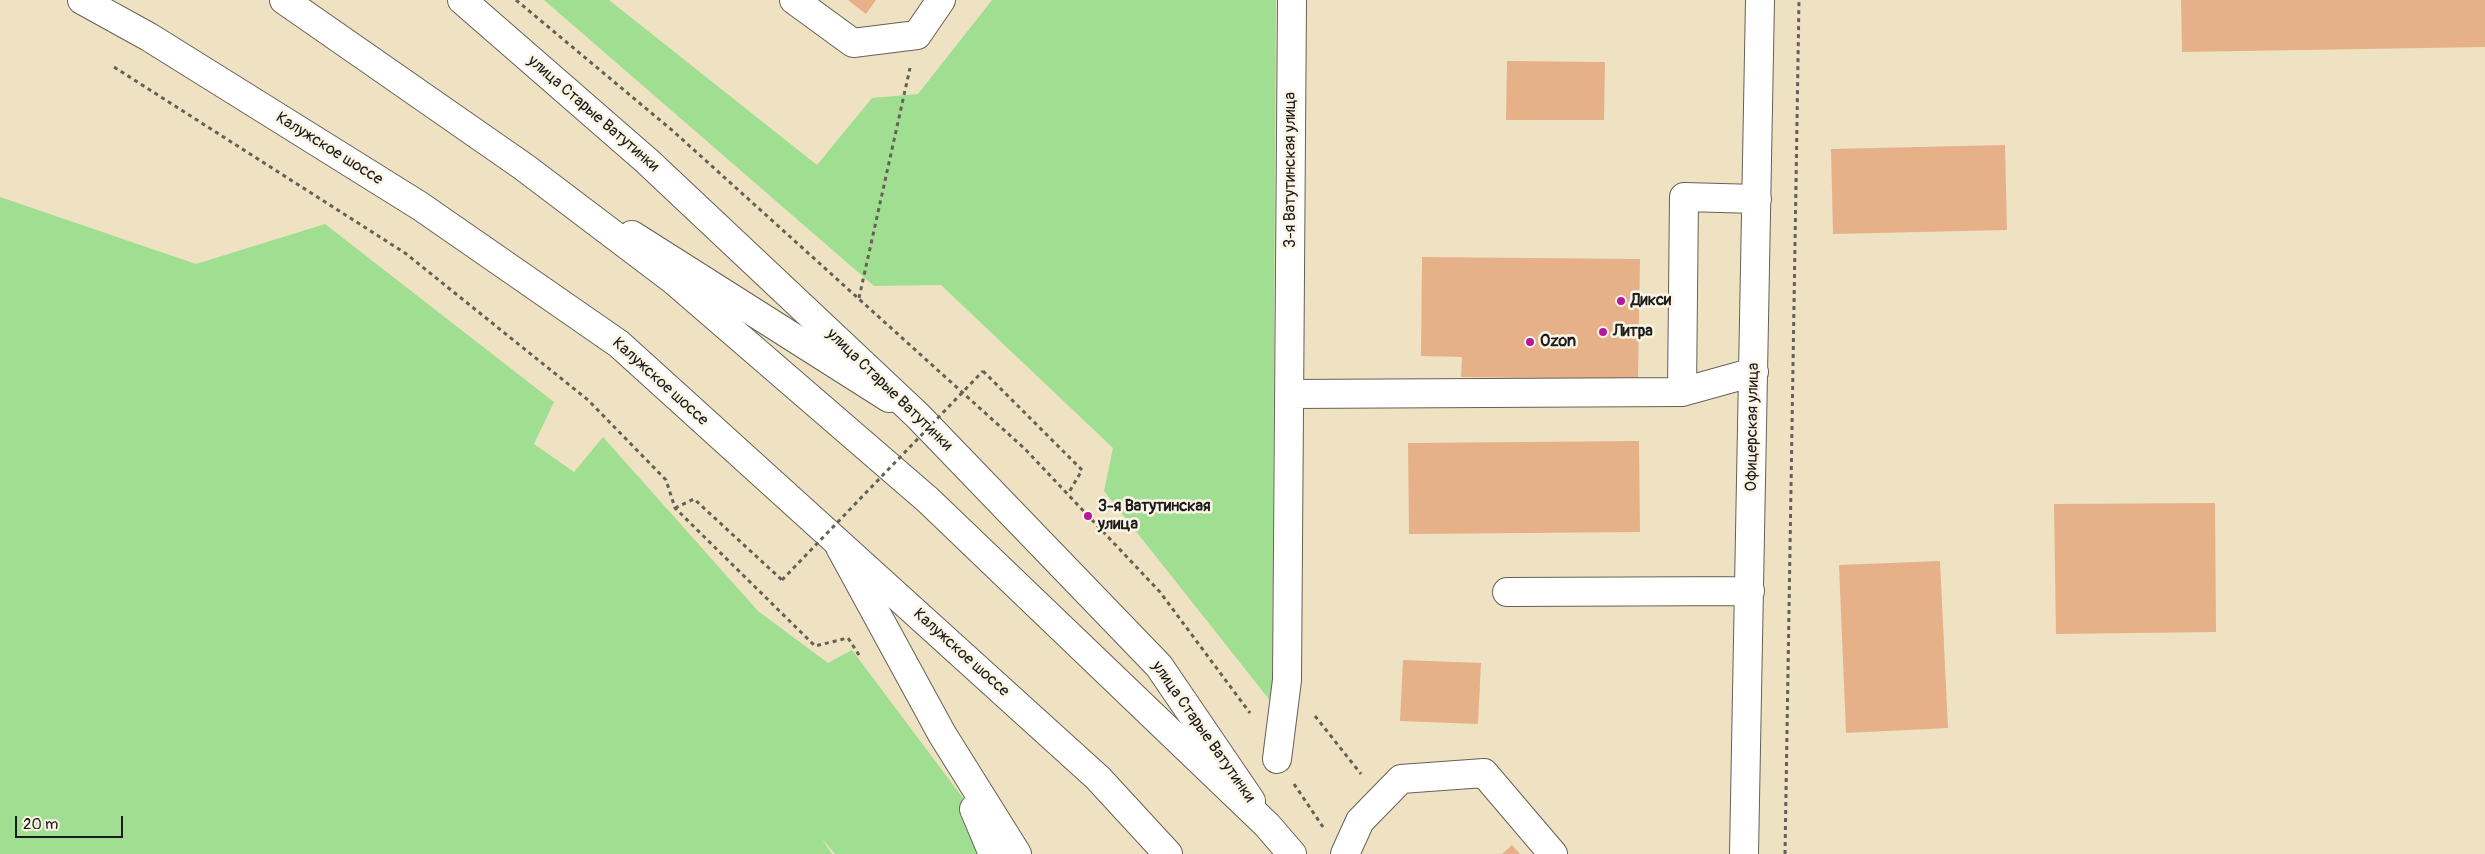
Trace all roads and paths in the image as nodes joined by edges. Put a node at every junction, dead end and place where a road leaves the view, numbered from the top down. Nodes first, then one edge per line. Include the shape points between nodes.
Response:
1 (82, 0) edge
2 (284, 0) edge
3 (462, 0) edge
4 (516, 0) edge
5 (794, 0) edge
6 (941, 0) edge
7 (1292, 0) edge
8 (1760, 0) edge
9 (1800, 0) edge
10 (917, 35) junction
11 (114, 67) dead end
12 (524, 167) junction
13 (1757, 200) junction
14 (858, 299) junction
15 (1754, 372) junction
16 (1682, 392) junction
17 (1289, 394) junction
18 (918, 416) junction
19 (1068, 494) junction
20 (675, 508) junction
21 (836, 539) junction
22 (1750, 591) junction
23 (1507, 592) dead end
24 (864, 663) dead end
25 (1287, 680) junction
26 (942, 734) junction
27 (1277, 759) junction
28 (1381, 800) junction
29 (1267, 826) junction
30 (1325, 830) dead end
31 (993, 854) edge
32 (1016, 854) edge
33 (1168, 854) edge
34 (1292, 854) edge
35 (1345, 854) edge
36 (1553, 854) edge
37 (1744, 854) edge
38 (1785, 854) edge

1 - 21 main road, Калужское шоссе via 149,37 420,206 619,344
2 - 12 main road
3 - 18 main road, улица Старые Ватутинки via 647,160
4 - 14 path via 673,131
5 - 10 main road via 852,43
6 - 10 main road
7 - 17 main road, 3-я Ватутинская улица
8 - 13 main road, Офицерская улица
9 - 38 path
10 - 14 path
11 - 20 path via 404,253 588,400 666,480
12 - 18 main road
12 - 29 main road via 672,279 928,500
13 - 15 main road, Офицерская улица
13 - 16 main road via 1684,197
14 - 19 path via 1024,449
15 - 16 main road
15 - 22 main road, Офицерская улица
16 - 17 main road
17 - 25 main road, 3-я Ватутинская улица
18 - 29 main road, улица Старые Ватутинки via 1159,666
19 - 20 path, bridge via 1082,470 983,371 782,580 694,499
19 - 27 path via 1160,592 1256,721
20 - 24 path via 814,646 848,638
21 - 26 main road
21 - 33 main road, Калужское шоссе via 1098,778
22 - 23 main road
22 - 37 main road, Офицерская улица
25 - 27 main road, 3-я Ватутинская улица
25 - 28 path
26 - 31 main road
26 - 32 main road
27 - 30 path
28 - 35 main road via 1360,821
28 - 36 main road via 1401,779 1484,773
29 - 34 main road

